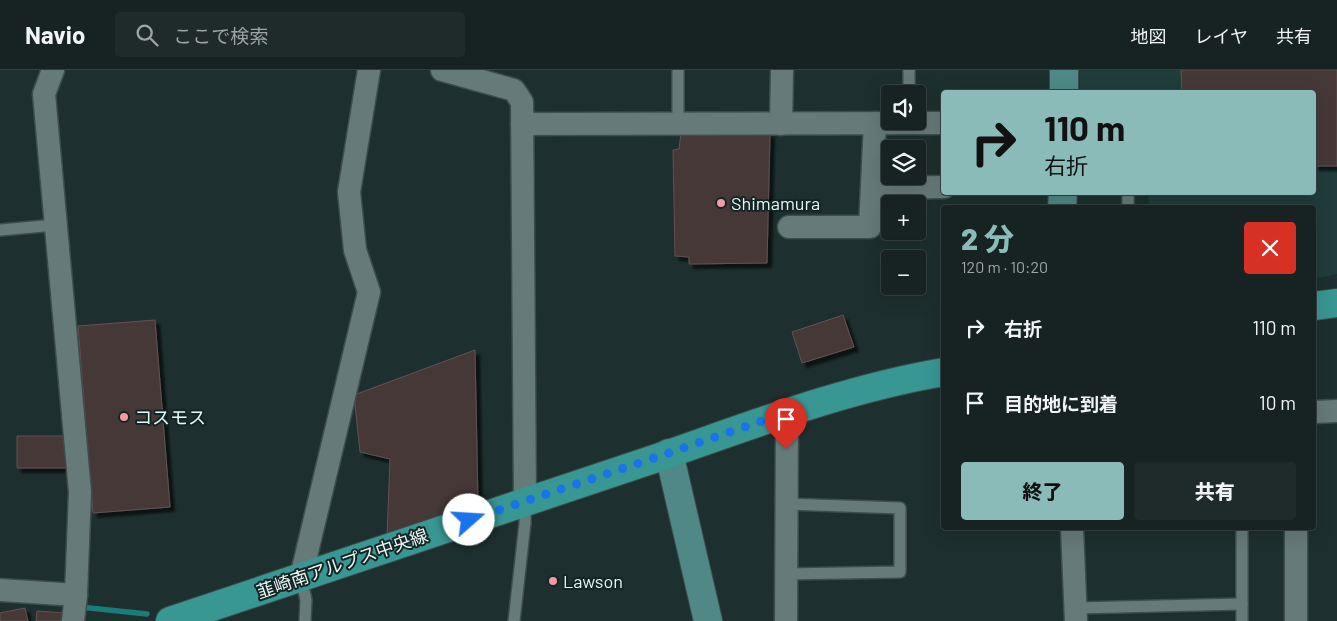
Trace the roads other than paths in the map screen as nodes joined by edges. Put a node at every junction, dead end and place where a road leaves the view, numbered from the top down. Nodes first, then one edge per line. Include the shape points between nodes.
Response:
1 (53, 70) edge
2 (369, 70) edge
3 (442, 70) edge
4 (678, 70) edge
5 (782, 70) edge
6 (909, 70) edge
7 (1064, 70) edge
8 (909, 85) edge
9 (1064, 90) edge
10 (926, 122) edge
11 (941, 123) edge
12 (522, 124) junction
13 (678, 124) junction
14 (781, 124) junction
15 (875, 124) junction
16 (881, 124) edge
17 (941, 187) edge
18 (872, 188) junction
19 (55, 225) junction
20 (789, 228) dead end
21 (0, 230) edge
22 (1337, 303) edge
23 (1316, 306) edge
24 (941, 373) edge
25 (1337, 411) edge
26 (1316, 412) edge
27 (787, 413) junction
28 (669, 453) junction
29 (525, 501) junction
30 (786, 504) junction
31 (1072, 530) edge
32 (1242, 530) edge
33 (1296, 530) edge
34 (786, 574) junction
35 (301, 577) junction
36 (0, 590) edge
37 (1242, 604) junction
38 (75, 607) edge
39 (1076, 614) edge
40 (170, 621) edge
41 (304, 621) edge
42 (514, 621) edge
43 (708, 621) edge
44 (786, 621) edge
45 (1242, 621) edge
46 (1296, 621) edge

1 - 19 street via 44,94
2 - 35 street via 349,192 355,250 369,292
3 - 12 street via 514,90 522,102
4 - 13 lane
5 - 14 street
6 - 8 lane
7 - 9 street
10 - 11 street
12 - 13 street
12 - 29 street
13 - 14 street
14 - 15 street
15 - 16 street
15 - 18 street
17 - 18 street
18 - 20 street via 870,226
19 - 21 lane
19 - 38 street via 80,492
22 - 23 main road
24 - 27 main road, 韮崎南アルプス中央線 via 868,389
25 - 26 street
27 - 28 main road, 韮崎南アルプス中央線
27 - 30 street
28 - 29 main road, 韮崎南アルプス中央線
28 - 43 street
29 - 35 main road, 韮崎南アルプス中央線
29 - 42 lane via 526,523
30 - 34 street
30 - 34 lane via 900,508 900,572
31 - 39 street
32 - 37 lane
33 - 46 street
34 - 44 street
35 - 40 main road, 韮崎南アルプス中央線
35 - 41 lane via 306,600
36 - 38 street
37 - 39 lane
37 - 45 lane

